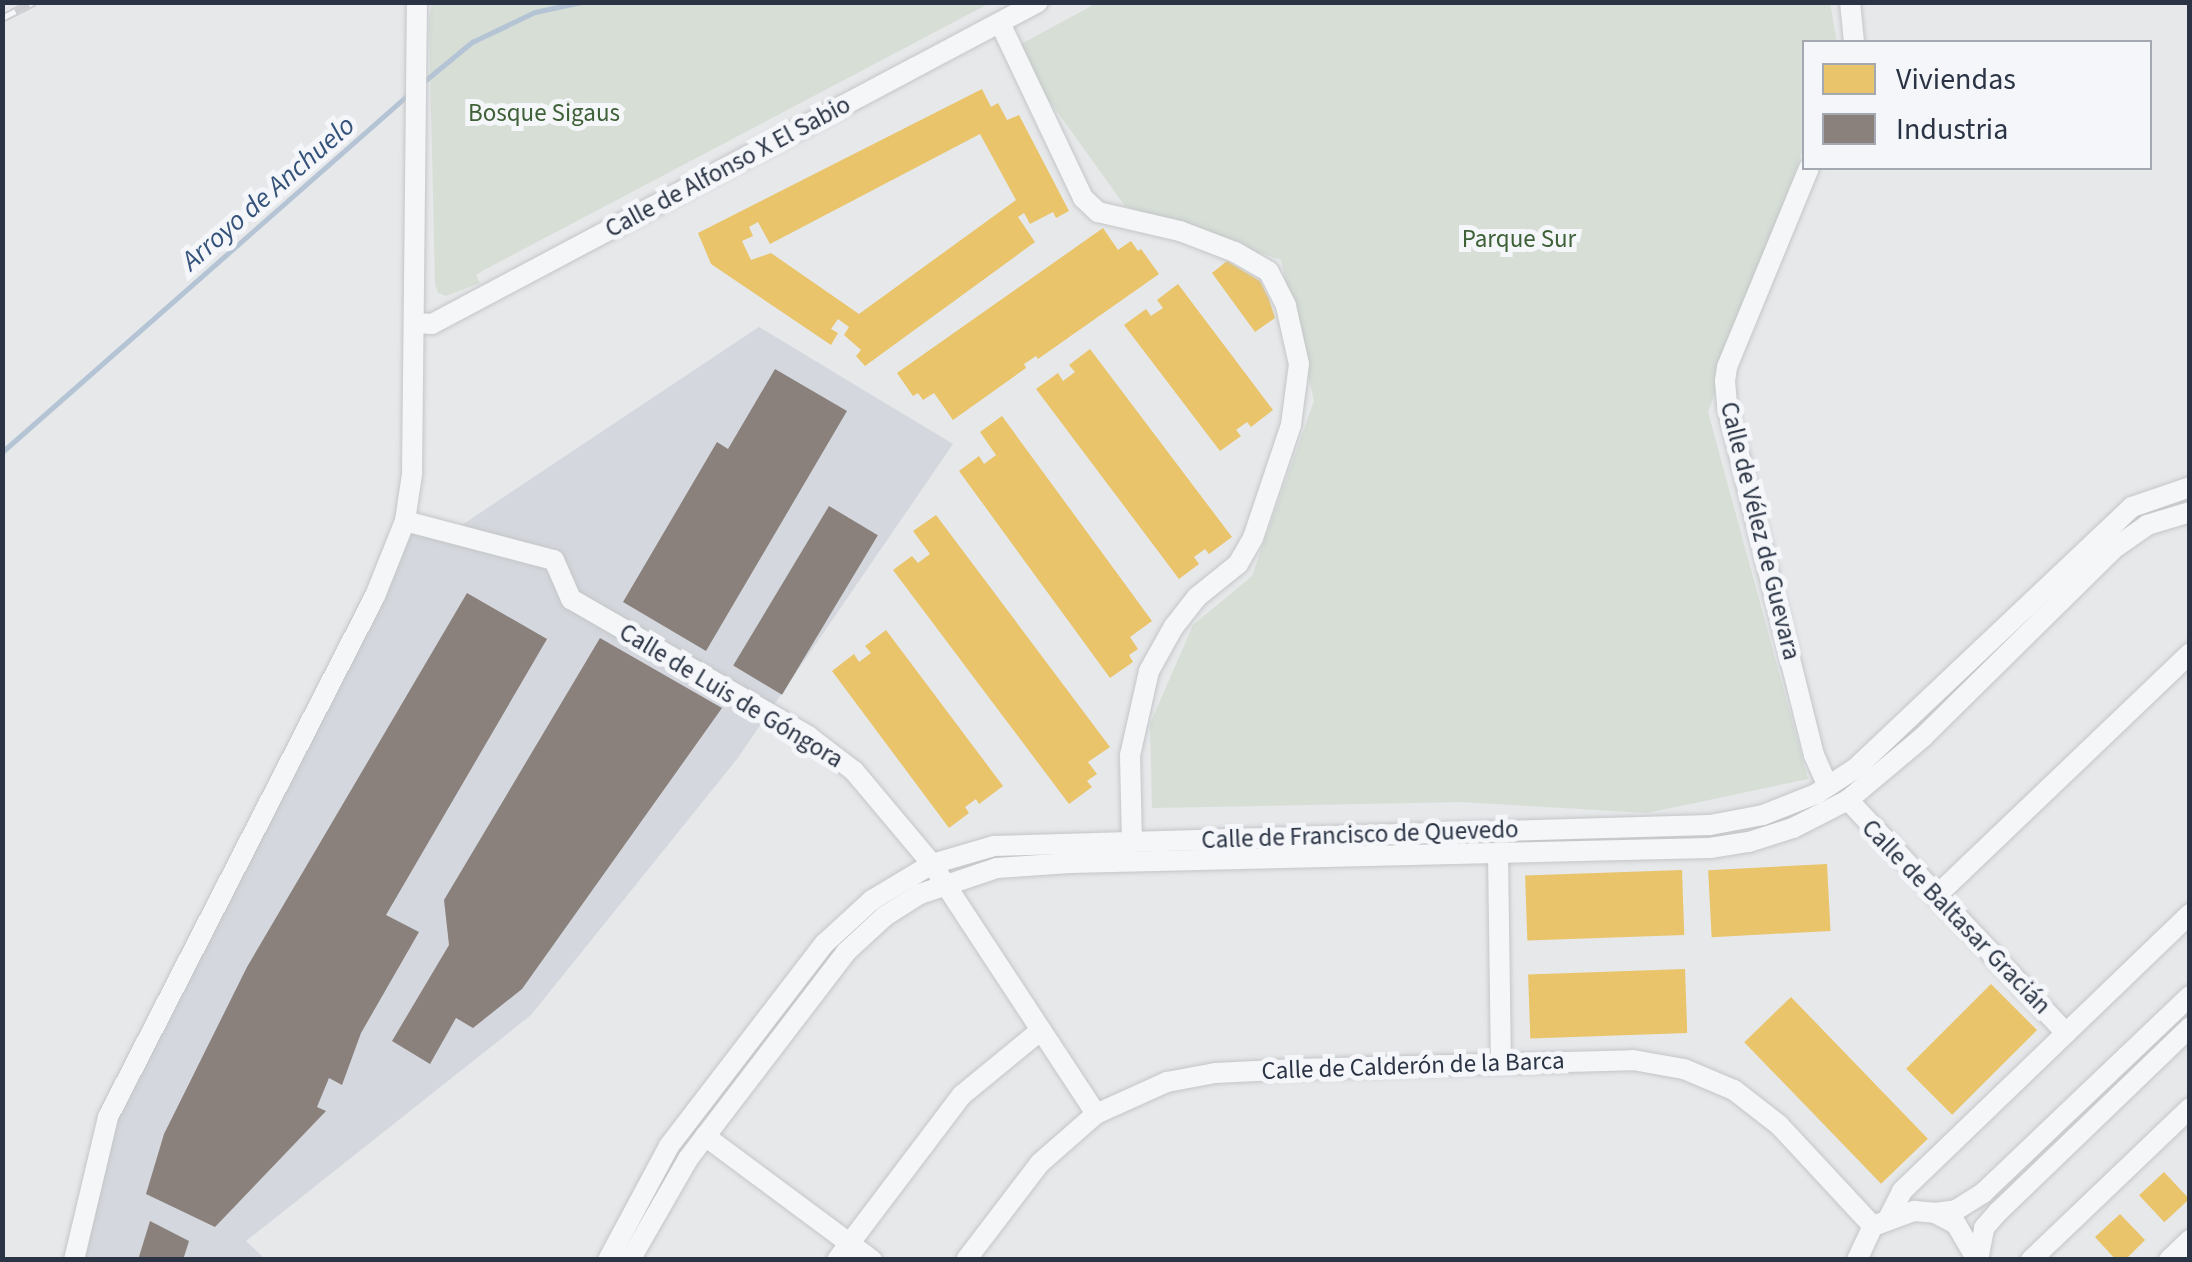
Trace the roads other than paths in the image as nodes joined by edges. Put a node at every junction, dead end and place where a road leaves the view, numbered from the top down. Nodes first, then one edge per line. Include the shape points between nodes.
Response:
1 (416, 2) edge
2 (1038, 2) edge
3 (1850, 2) edge
4 (1000, 23) junction
5 (1854, 40) edge
6 (1807, 170) edge
7 (415, 323) junction
8 (2190, 487) edge
9 (2190, 512) edge
10 (405, 521) junction
11 (2190, 653) edge
12 (1828, 786) junction
13 (1848, 800) junction
14 (1132, 842) junction
15 (1498, 853) junction
16 (932, 864) junction
17 (944, 884) junction
18 (1936, 896) junction
19 (2190, 914) edge
20 (2190, 996) edge
21 (2190, 1027) edge
22 (1041, 1030) junction
23 (2066, 1034) junction
24 (1501, 1063) junction
25 (2190, 1108) edge
26 (1096, 1114) junction
27 (705, 1136) junction
28 (1935, 1213) junction
29 (1881, 1221) junction
30 (2190, 1240) edge
31 (843, 1251) edge
32 (74, 1260) edge
33 (608, 1260) edge
34 (630, 1260) edge
35 (872, 1260) edge
36 (966, 1260) edge
37 (1856, 1260) edge
38 (1977, 1260) edge
39 (2031, 1260) edge
40 (2169, 1260) edge

1 - 7 street
2 - 4 street, Calle de Alfonso X El Sabio
3 - 5 street
4 - 7 street, Calle de Alfonso X El Sabio via 432,324
4 - 14 street via 1084,198 1098,212 1180,230 1269,272 1286,306 1299,364 1290,426 1252,538 1238,564 1174,626 1149,671 1130,755
6 - 12 street, Calle de Vélez de Guevara via 1725,381
7 - 10 street
8 - 12 street, Calle de Francisco de Quevedo via 2132,507 2102,531 1873,752
9 - 13 street, Calle de Francisco de Quevedo via 2147,525 2116,548 1923,737
10 - 16 street, Calle de Luis de Góngora via 554,560 570,598 808,736 854,770
10 - 32 street via 375,596 108,1116
11 - 18 street
12 - 14 street, Calle de Francisco de Quevedo via 1763,815 1710,826
13 - 15 street, Calle de Francisco de Quevedo via 1793,828 1710,848
13 - 18 street, Calle de Baltasar Gracián
14 - 16 street, Calle de Francisco de Quevedo via 994,846
15 - 17 street, Calle de Francisco de Quevedo via 1070,863 997,868
15 - 24 street
16 - 17 street, Calle de Luis de Góngora
16 - 33 street, Calle de Francisco de Quevedo via 872,900 824,944 669,1146
17 - 22 street, Calle de Luis de Góngora
17 - 27 street, Calle de Francisco de Quevedo via 885,916 846,952
18 - 23 street, Calle de Baltasar Gracián
19 - 23 street
20 - 28 street via 1983,1194
21 - 38 street via 1998,1212 1984,1228
22 - 26 street, Calle de Luis de Góngora
22 - 31 street via 962,1095
23 - 29 street via 1902,1191
24 - 26 street, Calle de Calderón de la Barca via 1215,1073 1167,1082
24 - 29 street, Calle de Calderón de la Barca via 1633,1060 1684,1069 1734,1090
25 - 39 street
26 - 36 street, Calle de Calderón de la Barca via 1040,1164
27 - 31 street
27 - 34 street, Calle de Francisco de Quevedo
28 - 29 street via 1914,1210
28 - 38 street via 1965,1234
29 - 37 street
30 - 40 street
31 - 35 street

